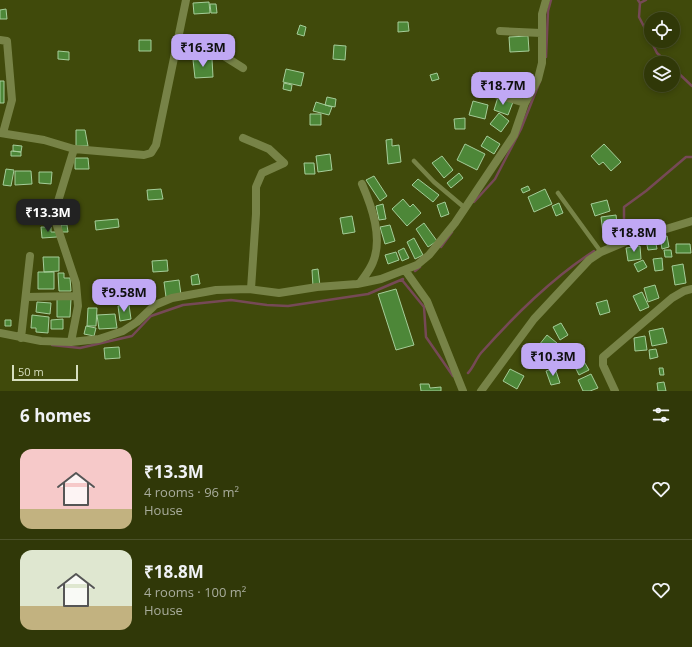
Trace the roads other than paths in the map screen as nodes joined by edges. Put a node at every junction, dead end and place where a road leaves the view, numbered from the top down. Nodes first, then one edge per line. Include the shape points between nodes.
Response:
1 (186, 0) edge
2 (546, 0) edge
3 (500, 31) dead end
4 (541, 33) junction
5 (0, 40) edge
6 (176, 48) junction
7 (243, 68) dead end
8 (475, 88) dead end
9 (525, 103) junction
10 (1, 133) edge
11 (243, 138) dead end
12 (74, 149) junction
13 (414, 161) dead end
14 (362, 184) dead end
15 (558, 193) dead end
16 (464, 208) junction
17 (692, 221) edge
18 (601, 252) junction
19 (30, 256) dead end
20 (405, 270) junction
21 (360, 283) junction
22 (251, 289) junction
23 (692, 290) edge
24 (77, 296) junction
25 (26, 297) junction
26 (0, 333) edge
27 (21, 338) junction
28 (71, 342) junction
29 (463, 391) edge
30 (481, 391) edge
31 (615, 391) edge

1 - 6 street
2 - 4 street
3 - 4 street
4 - 9 street via 541,68
5 - 10 street via 7,41 12,100
6 - 7 street via 216,51
6 - 12 street via 156,145 151,153 144,155
8 - 9 street
9 - 16 street via 514,135
10 - 12 street via 44,140
11 - 22 street via 269,149 284,163 262,174 256,187
12 - 24 street via 56,208 56,223 76,283
13 - 16 lane
14 - 21 street via 376,226 377,238 373,263
15 - 18 lane
16 - 20 street via 429,255
17 - 18 street via 626,241
18 - 30 street via 589,260 534,319
19 - 25 street
20 - 21 street
20 - 29 street via 427,301
21 - 22 street via 279,293
22 - 28 street via 216,290 172,298 155,305 123,331 99,339
23 - 31 street via 684,291 672,298 603,357
24 - 25 street
24 - 28 street via 78,306
25 - 27 street
26 - 27 street
27 - 28 street

